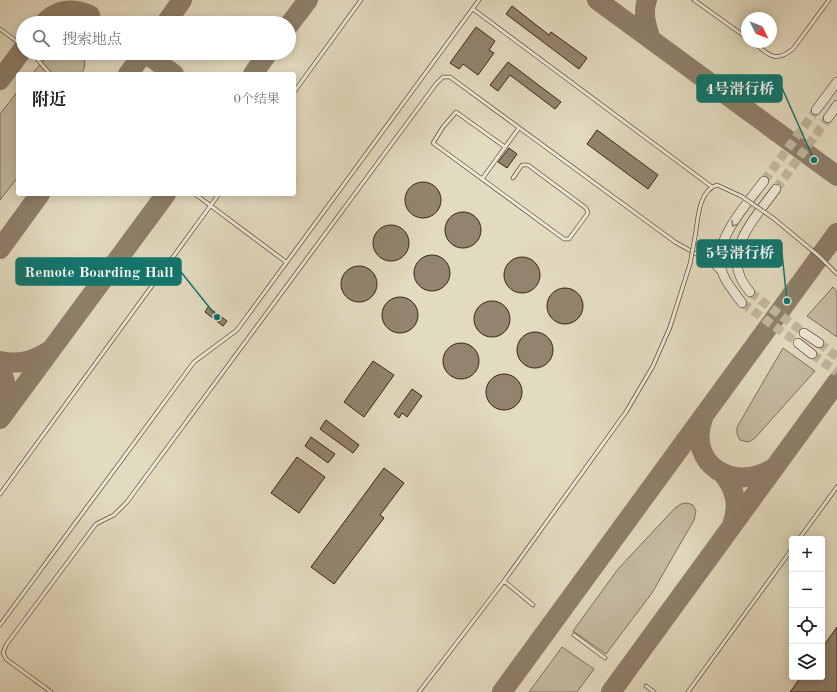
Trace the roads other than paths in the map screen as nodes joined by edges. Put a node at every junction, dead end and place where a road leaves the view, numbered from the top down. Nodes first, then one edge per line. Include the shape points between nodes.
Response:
1 (361, 0) edge
2 (479, 0) edge
3 (694, 0) edge
4 (829, 0) edge
5 (472, 9) junction
6 (0, 29) edge
7 (741, 34) edge
8 (16, 41) edge
9 (761, 48) edge
10 (38, 60) edge
11 (48, 72) edge
12 (837, 82) edge
13 (296, 89) edge
14 (837, 105) edge
15 (816, 110) tunnel mouth
16 (828, 118) tunnel mouth
17 (519, 128) junction
18 (505, 147) junction
19 (513, 178) dead end
20 (482, 179) junction
21 (764, 181) tunnel mouth
22 (712, 187) junction
23 (776, 190) tunnel mouth
24 (198, 196) edge
25 (218, 196) edge
26 (211, 206) junction
27 (286, 262) junction
28 (837, 274) edge
29 (740, 276) junction
30 (725, 279) junction
31 (750, 292) tunnel mouth
32 (742, 303) tunnel mouth
33 (804, 333) tunnel mouth
34 (798, 343) tunnel mouth
35 (819, 344) tunnel mouth
36 (812, 354) tunnel mouth
37 (837, 487) edge
38 (0, 494) edge
39 (801, 536) edge
40 (789, 553) edge
41 (504, 581) junction
42 (533, 605) dead end
43 (0, 625) edge
44 (574, 634) dead end
45 (605, 658) dead end
46 (646, 686) dead end
47 (50, 692) edge
48 (419, 692) edge
49 (654, 692) edge
50 (688, 692) edge

1 - 13 lane
2 - 5 lane
3 - 7 lane
4 - 9 lane via 786,55 774,57
5 - 22 lane
5 - 27 lane
6 - 8 lane
10 - 11 lane
12 - 15 main road
14 - 16 main road
17 - 18 lane
17 - 30 lane via 675,242 707,260
17 - 47 lane via 450,77 443,78 436,84 127,502 114,515 96,524 6,645 3,653 6,659
18 - 20 lane
18 - 20 lane via 456,112 443,127 434,144
19 - 20 lane via 522,165 528,165 586,208 588,213 566,240
21 -> 30 main road via 735,221 723,243 720,260
22 - 28 lane, bridge via 717,185 741,196 773,218
22 - 41 lane, bridge via 703,198 690,264 670,328 653,366 595,457
23 - 29 main road via 748,227 742,241 737,257
24 - 26 lane
25 - 26 lane
26 - 27 lane
26 - 38 lane
27 - 43 lane via 237,330 194,362
29 - 30 lane
29 - 31 main road
30 - 32 main road
33 - 35 main road
34 - 36 main road
37 - 39 lane
40 - 50 lane
41 - 42 lane
41 - 48 lane
44 - 45 lane
46 - 49 lane

